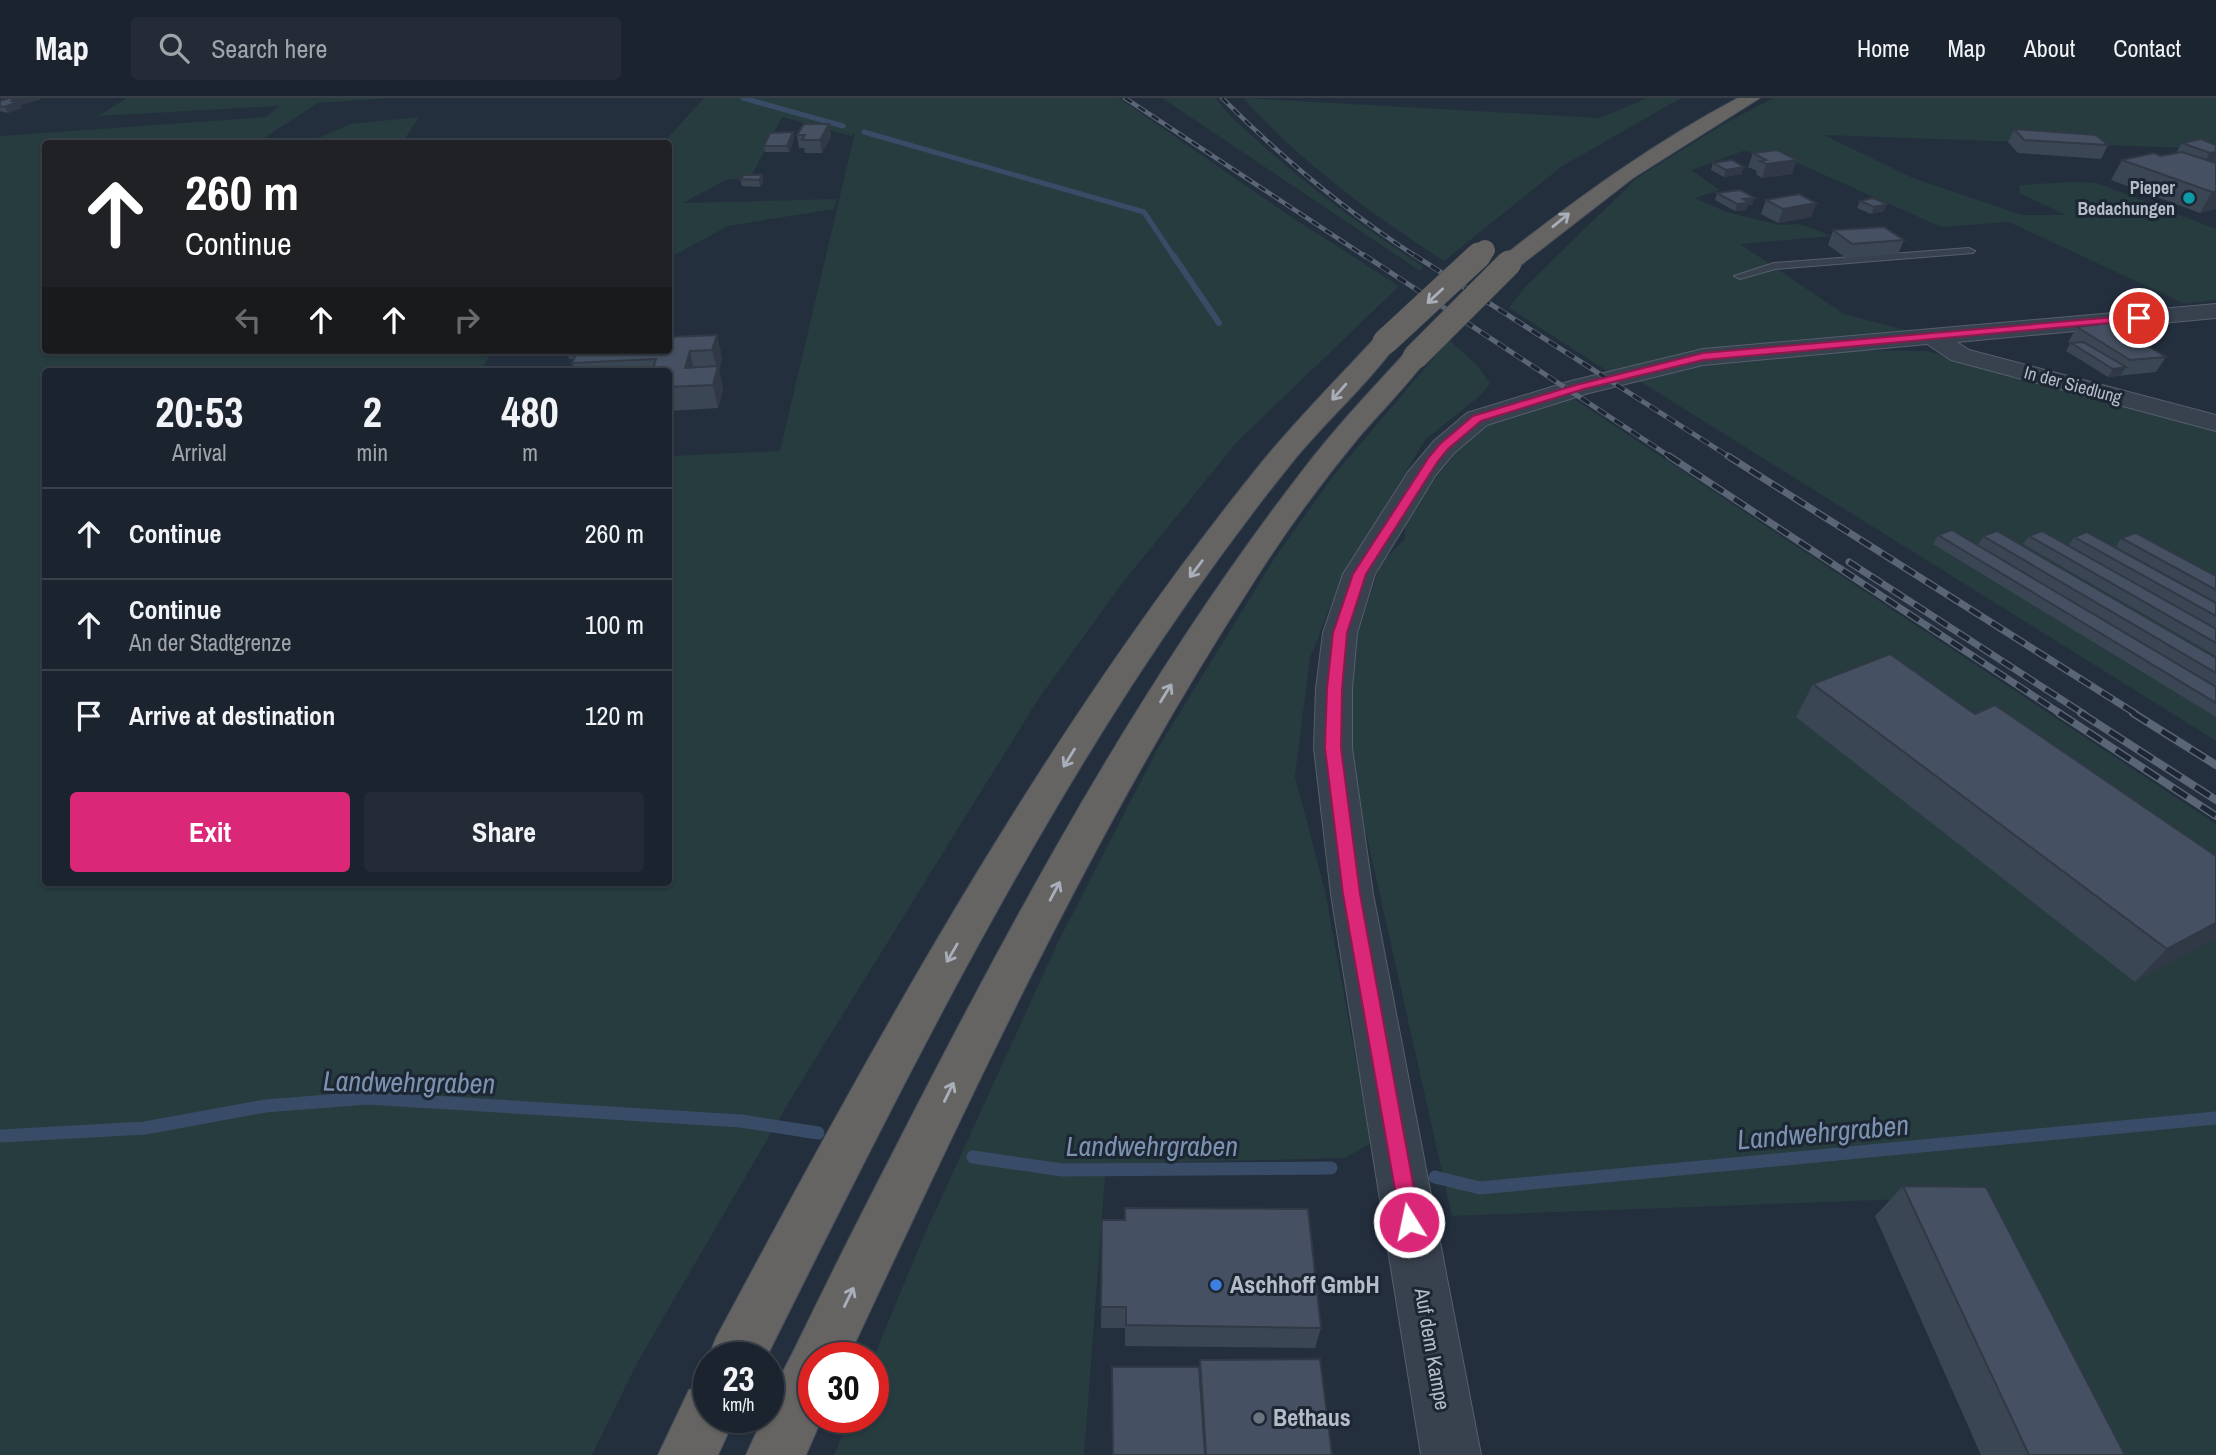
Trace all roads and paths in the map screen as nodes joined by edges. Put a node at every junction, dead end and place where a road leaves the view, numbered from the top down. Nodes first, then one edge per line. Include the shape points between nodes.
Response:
1 (1716, 98) edge
2 (1751, 98) edge
3 (1662, 126) dead end
4 (1505, 235) dead end
5 (1969, 251) dead end
6 (1740, 276) dead end
7 (2216, 311) edge
8 (1933, 337) junction
9 (1400, 349) junction
10 (2216, 423) edge
11 (744, 1342) edge
12 (827, 1342) edge
13 (798, 1405) edge
14 (698, 1433) edge
15 (688, 1455) edge
16 (776, 1455) edge
17 (1451, 1455) edge

1 - 3 highway
9 -> 2 highway, bridge via 1616,179
4 -> 9 highway, bridge via 1485,250
5 - 6 lane via 1774,266
7 - 8 street, Auf dem Kampe
8 - 10 street, In der Siedlung via 1960,355
8 - 17 street, Auf dem Kampe via 1703,356 1477,419 1423,472 1359,574 1340,633 1333,748 1352,894
9 -> 11 highway via 1272,468 1117,682 1033,814 894,1053
12 -> 9 highway via 978,1033 1103,801 1217,614
13 - 16 highway
14 - 15 highway

